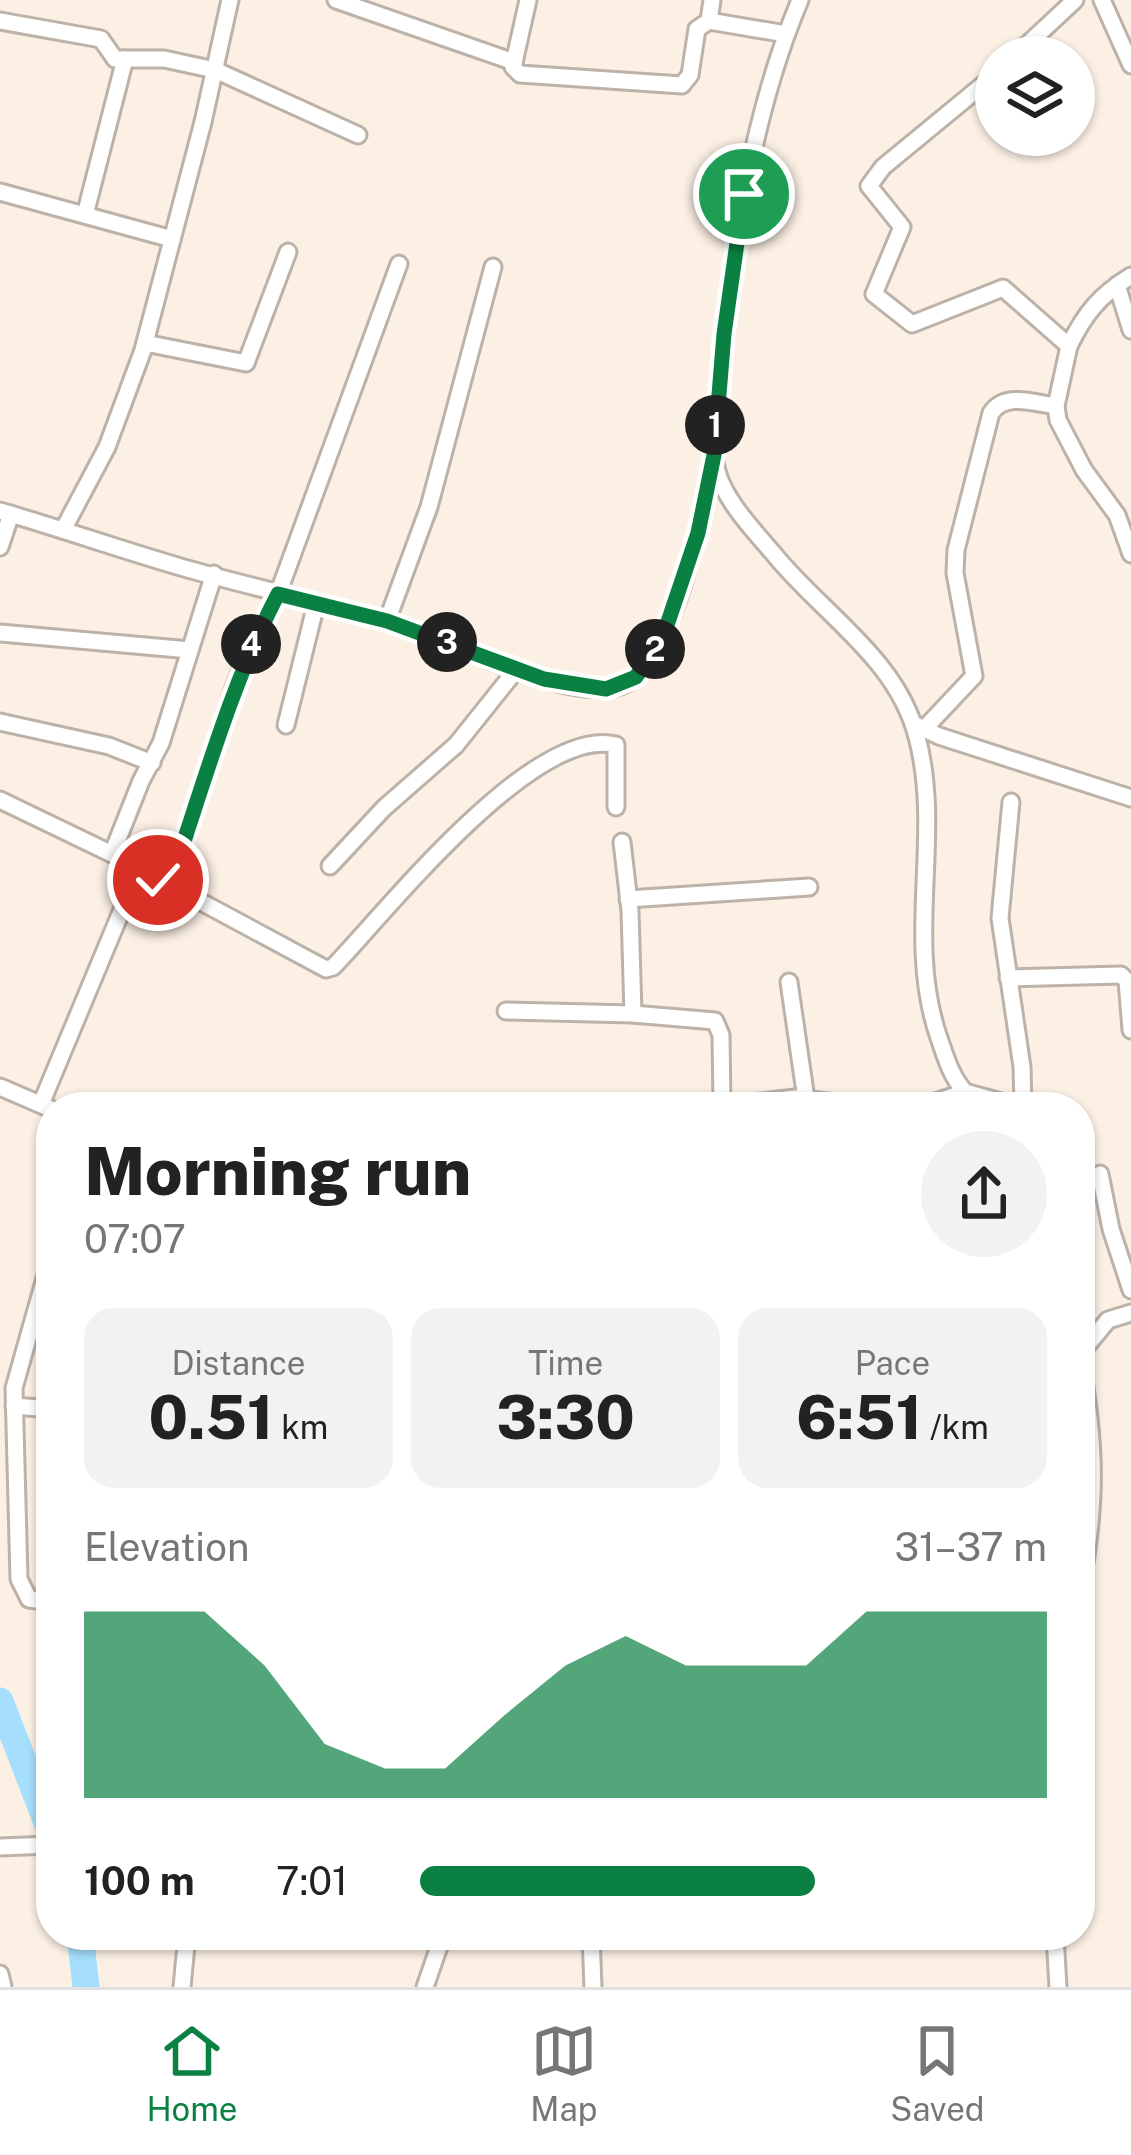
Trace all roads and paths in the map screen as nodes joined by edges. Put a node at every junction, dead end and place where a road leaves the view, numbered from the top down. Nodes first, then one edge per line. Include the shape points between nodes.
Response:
1 (230, 0) edge
2 (336, 0) edge
3 (527, 0) edge
4 (712, 0) edge
5 (800, 0) edge
6 (1075, 0) edge
7 (1102, 0) edge
8 (0, 21) edge
9 (710, 21) junction
10 (786, 34) junction
11 (1036, 36) edge
12 (1129, 54) edge
13 (125, 59) junction
14 (514, 62) junction
15 (215, 70) junction
16 (975, 91) edge
17 (358, 135) dead end
18 (0, 192) edge
19 (85, 215) junction
20 (172, 239) junction
21 (289, 252) dead end
22 (399, 264) dead end
23 (494, 267) dead end
24 (1124, 280) edge
25 (1131, 330) edge
26 (145, 343) junction
27 (1070, 346) junction
28 (1056, 406) junction
29 (714, 455) junction
30 (6, 513) edge
31 (63, 530) junction
32 (0, 547) edge
33 (1131, 554) edge
34 (214, 574) junction
35 (278, 594) junction
36 (316, 604) junction
37 (387, 621) junction
38 (0, 633) edge
39 (190, 650) junction
40 (516, 670) junction
41 (0, 722) edge
42 (286, 724) dead end
43 (917, 728) junction
44 (152, 763) junction
45 (1131, 797) edge
46 (0, 800) edge
47 (1011, 802) dead end
48 (616, 807) dead end
49 (622, 842) dead end
50 (112, 854) junction
51 (330, 866) dead end
52 (139, 869) junction
53 (169, 886) junction
54 (809, 887) dead end
55 (628, 899) junction
56 (1008, 978) junction
57 (789, 982) dead end
58 (506, 1011) dead end
59 (633, 1014) junction
60 (1131, 1030) edge
61 (0, 1087) edge
62 (51, 1092) edge
63 (719, 1092) edge
64 (805, 1092) edge
65 (964, 1092) edge
66 (1020, 1092) edge
67 (36, 1102) edge
68 (1100, 1174) dead end
69 (1131, 1290) edge
70 (36, 1306) edge
71 (1131, 1313) edge
72 (1095, 1337) edge
73 (14, 1406) junction
74 (36, 1408) edge
75 (36, 1600) edge
76 (36, 1846) edge
77 (0, 1847) edge
78 (186, 1950) edge
79 (438, 1950) edge
80 (592, 1950) edge
81 (1056, 1950) edge
82 (0, 1974) edge
83 (2, 1987) edge
84 (182, 1987) edge
85 (425, 1987) edge
86 (593, 1987) edge
87 (1058, 1987) edge

1 - 15 street
2 - 14 street
3 - 14 street
4 - 9 street
5 - 10 street
6 - 11 street
7 - 12 street
8 - 13 street via 100,39 110,55
9 - 10 street
9 - 14 street via 697,29 682,85 520,74
10 - 29 street via 744,194
13 - 15 street
13 - 19 street
15 - 17 street
15 - 20 street
16 - 27 street via 869,186 902,227 874,294 912,324 1003,287
18 - 19 street
19 - 20 street
20 - 26 street
21 - 26 street via 246,363
22 - 35 street
23 - 37 street via 429,507
24 - 25 street
24 - 27 street via 1084,315
26 - 31 street via 107,447
27 - 28 street
28 - 33 street
28 - 43 street via 1008,400 991,413 956,550 974,676
29 - 40 street via 679,596 636,677 606,689
29 - 43 street via 717,476 738,507 866,648
30 - 31 street
30 - 32 street
31 - 34 street
34 - 35 street
34 - 39 street
35 - 36 street
35 - 53 street via 233,691
36 - 37 street
36 - 42 street
37 - 40 street
38 - 39 street
39 - 44 street
40 - 51 street via 446,755
41 - 44 street
43 - 45 street
43 - 65 street via 924,783 921,953 928,1004
44 - 50 street
46 - 50 street
47 - 56 street via 1000,900
48 - 53 street via 616,745 544,761 469,823 326,969
49 - 55 street
50 - 52 street
52 - 53 street
52 - 62 street
54 - 55 street
55 - 59 street
56 - 60 street via 1121,974
56 - 66 street
57 - 64 street
58 - 59 street
59 - 63 street via 715,1021
61 - 67 street
68 - 69 street
70 - 73 street
71 - 72 street via 1108,1320
73 - 74 street
73 - 75 street via 20,1579
76 - 77 street
78 - 84 street
79 - 85 street
80 - 86 street
81 - 87 street
82 - 83 street

